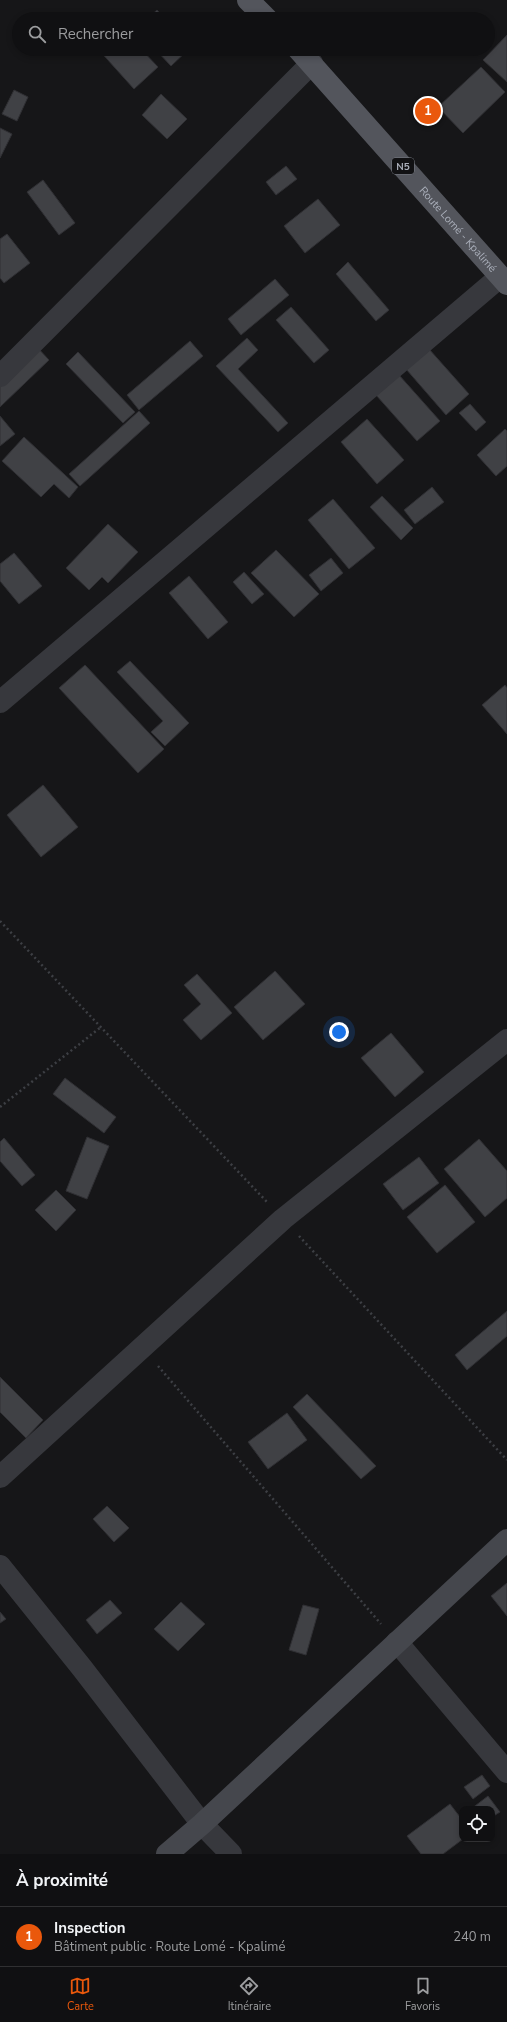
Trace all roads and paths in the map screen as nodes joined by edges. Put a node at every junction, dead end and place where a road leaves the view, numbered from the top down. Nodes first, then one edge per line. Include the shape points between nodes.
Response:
1 (248, 0) edge
2 (260, 12) edge
3 (305, 56) edge
4 (504, 280) edge
5 (0, 376) edge
6 (0, 702) edge
7 (0, 921) edge
8 (101, 1027) junction
9 (507, 1040) edge
10 (0, 1107) edge
11 (283, 1219) junction
12 (142, 1348) junction
13 (507, 1460) edge
14 (0, 1477) edge
15 (507, 1540) edge
16 (0, 1566) edge
17 (397, 1642) junction
18 (507, 1772) edge
19 (202, 1824) junction
20 (167, 1854) edge
21 (231, 1854) edge

1 - 2 main road
3 - 4 main road, Route Lomé - Kpalimé / N5
3 - 5 street
4 - 6 street
7 - 8 path
8 - 10 path
8 - 11 path
9 - 11 street
11 - 12 street
11 - 13 path
12 - 14 street
12 - 17 path
15 - 17 street
16 - 19 street
17 - 18 street
17 - 19 street
19 - 20 street
19 - 21 street

